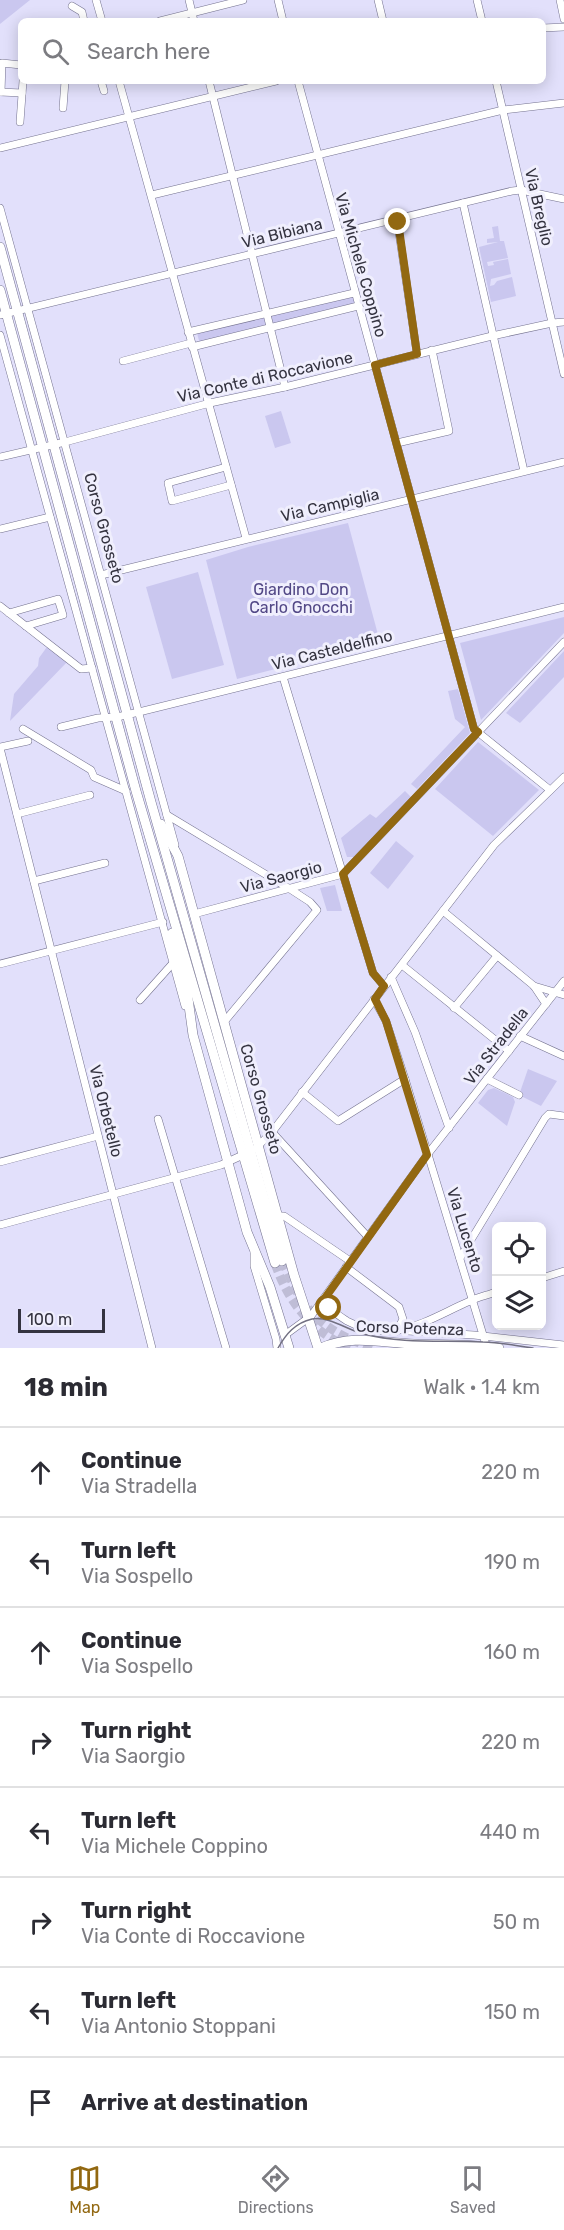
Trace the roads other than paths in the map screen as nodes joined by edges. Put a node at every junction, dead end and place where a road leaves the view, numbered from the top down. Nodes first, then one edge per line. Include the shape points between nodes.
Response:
1 (96, 0) edge
2 (189, 0) edge
3 (243, 0) edge
4 (278, 0) edge
5 (378, 0) edge
6 (477, 0) edge
7 (560, 0) edge
8 (72, 6) dead end
9 (193, 17) edge
10 (83, 18) edge
11 (101, 18) edge
12 (282, 18) edge
13 (382, 18) edge
14 (481, 18) edge
15 (564, 19) edge
16 (564, 27) edge
17 (546, 28) edge
18 (18, 65) edge
19 (23, 84) edge
20 (65, 84) edge
21 (102, 84) edge
22 (120, 84) edge
23 (210, 84) edge
24 (263, 84) edge
25 (299, 84) edge
26 (497, 84) edge
27 (104, 91) dead end
28 (0, 92) edge
29 (22, 93) junction
30 (213, 96) junction
31 (564, 103) edge
32 (63, 108) dead end
33 (503, 110) junction
34 (129, 116) junction
35 (20, 122) dead end
36 (0, 148) edge
37 (317, 154) junction
38 (232, 175) junction
39 (521, 190) junction
40 (152, 195) junction
41 (564, 199) edge
42 (463, 203) junction
43 (0, 208) edge
44 (397, 219) junction
45 (338, 233) junction
46 (0, 248) edge
47 (253, 254) junction
48 (173, 274) junction
49 (0, 290) edge
50 (354, 293) junction
51 (358, 306) junction
52 (22, 309) junction
53 (3, 314) edge
54 (267, 314) junction
55 (552, 322) junction
56 (564, 322) edge
57 (271, 328) junction
58 (188, 332) junction
59 (0, 335) edge
60 (492, 336) junction
61 (192, 345) junction
62 (432, 351) junction
63 (417, 354) junction
64 (123, 361) dead end
65 (375, 365) junction
66 (564, 374) edge
67 (285, 387) junction
68 (210, 403) junction
69 (65, 442) junction
70 (397, 443) junction
71 (53, 444) junction
72 (43, 447) junction
73 (32, 450) junction
74 (0, 457) edge
75 (564, 462) edge
76 (226, 467) junction
77 (524, 471) junction
78 (231, 485) junction
79 (412, 500) junction
80 (50, 517) junction
81 (0, 529) edge
82 (246, 538) junction
83 (101, 575) junction
84 (0, 606) edge
85 (564, 607) edge
86 (9, 613) junction
87 (26, 626) junction
88 (449, 635) junction
89 (564, 642) edge
90 (92, 668) junction
91 (283, 676) junction
92 (139, 712) junction
93 (122, 716) junction
94 (105, 717) junction
95 (61, 727) dead end
96 (23, 729) dead end
97 (478, 732) junction
98 (28, 741) dead end
99 (0, 747) edge
100 (564, 777) edge
101 (550, 790) junction
102 (126, 791) junction
103 (137, 794) junction
104 (90, 795) dead end
105 (151, 802) junction
106 (17, 814) junction
107 (167, 815) junction
108 (178, 856) junction
109 (105, 863) dead end
110 (343, 874) junction
111 (34, 881) junction
112 (290, 889) junction
113 (443, 911) junction
114 (194, 914) junction
115 (163, 922) junction
116 (51, 950) junction
117 (497, 956) junction
118 (173, 963) junction
119 (0, 964) edge
120 (402, 965) junction
121 (391, 977) junction
122 (564, 981) edge
123 (384, 986) junction
124 (534, 986) junction
125 (556, 992) junction
126 (564, 995) edge
127 (140, 999) dead end
128 (375, 999) junction
129 (546, 1004) junction
130 (238, 1005) junction
131 (454, 1008) junction
132 (220, 1010) junction
133 (224, 1022) junction
134 (193, 1035) junction
135 (520, 1036) junction
136 (509, 1051) junction
137 (564, 1056) edge
138 (405, 1078) junction
139 (487, 1079) junction
140 (302, 1092) junction
141 (519, 1095) dead end
142 (564, 1116) edge
143 (158, 1119) dead end
144 (448, 1128) junction
145 (255, 1131) junction
146 (272, 1132) junction
147 (98, 1136) junction
148 (251, 1151) junction
149 (427, 1155) junction
150 (0, 1162) edge
151 (228, 1163) junction
152 (175, 1178) junction
153 (113, 1194) junction
154 (278, 1216) junction
155 (0, 1225) edge
156 (368, 1237) junction
157 (254, 1251) junction
158 (460, 1258) junction
159 (278, 1262) tunnel mouth
160 (348, 1264) junction
161 (564, 1271) edge
162 (546, 1277) edge
163 (492, 1293) edge
164 (300, 1295) junction
165 (324, 1299) junction
166 (472, 1300) junction
167 (307, 1320) junction
168 (400, 1331) junction
169 (285, 1335) junction
170 (483, 1336) junction
171 (564, 1345) edge
172 (277, 1347) edge
173 (486, 1347) edge
174 (152, 1348) edge
175 (226, 1348) edge
176 (289, 1348) edge
177 (319, 1348) edge
178 (499, 1348) edge

1 - 11 street
2 - 9 street
3 - 9 street
4 - 12 street
5 - 13 street
6 - 14 street
7 - 15 street
8 - 10 street via 82,12
16 - 17 street
18 - 28 street via 2,63
19 - 29 street
20 - 32 street
21 - 27 street
22 - 34 street
23 - 30 street
24 - 30 street
25 - 37 street, Via Michele Coppino
26 - 33 street, Via Breglio
28 - 29 street
29 - 35 street
30 - 34 street
30 - 38 street
31 - 33 street
33 - 37 street
33 - 39 street, Via Breglio
34 - 36 street
34 - 40 street
37 - 38 street
37 - 45 street, Via Michele Coppino
38 - 40 street
38 - 47 street
39 - 41 street, Via Bibiana
39 - 42 street, Via Bibiana
39 - 55 street, Via Breglio
40 - 48 street
42 - 44 street, Via Bibiana
42 - 60 street
43 - 52 street, Corso Grosseto
44 - 45 street, Via Bibiana
44 - 63 street
45 - 47 street, Via Bibiana
45 - 50 street, Via Michele Coppino
46 - 52 main road, Corso Grosseto
47 - 48 street, Via Bibiana
47 - 54 street
48 - 52 street, Via Bibiana
48 - 58 street
49 - 53 main road, Corso Grosseto
50 - 51 street, Via Michele Coppino
50 - 54 street
51 - 57 street
51 - 65 street, Via Michele Coppino
52 - 53 street, Via Bibiana
52 - 69 street, Corso Grosseto
52 - 71 main road, Corso Grosseto
53 - 72 main road, Corso Grosseto
54 - 57 street
54 - 58 street
55 - 56 street, Via Conte di Roccavione
55 - 60 street, Via Conte di Roccavione
55 - 66 street, Via Breglio
57 - 61 street
57 - 67 street
58 - 61 street
59 - 73 street, Corso Grosseto
60 - 62 street, Via Conte di Roccavione
60 - 77 street
61 - 64 street
61 - 68 street
62 - 63 street, Via Conte di Roccavione
62 - 70 street via 449,430
63 - 65 street, Via Conte di Roccavione
65 - 67 street, Via Conte di Roccavione
65 - 70 street, Via Michele Coppino
67 - 68 street, Via Conte di Roccavione
68 - 69 street, Via Conte di Roccavione
68 - 76 street
69 - 71 street, Via Conte di Roccavione
69 - 83 street, Corso Grosseto
70 - 79 street, Via Michele Coppino
71 - 72 street, Via Conte di Roccavione
71 - 93 main road, Corso Grosseto
72 - 73 street, Via Conte di Roccavione
72 - 93 main road, Corso Grosseto
73 - 74 street, Via Conte di Roccavione
73 - 80 street, Corso Grosseto
75 - 77 street, Via Campiglia
76 - 78 street
76 - 78 street via 168,483 172,501
77 - 79 street, Via Campiglia
78 - 82 street
79 - 82 street, Via Campiglia
79 - 88 street, Via Michele Coppino
80 - 81 street
80 - 90 street, Corso Grosseto
82 - 83 street, Via Campiglia
83 - 92 street, Corso Grosseto
84 - 86 street
85 - 88 street, Via Casteldelfino
86 - 87 street
86 - 87 street via 58,598 63,615
87 - 90 street via 83,670
88 - 91 street, Via Casteldelfino
88 - 97 street, Via Michele Coppino
89 - 97 street, Via Saorgio
90 - 94 street, Corso Grosseto
91 - 92 street, Via Casteldelfino
91 - 110 street
92 - 93 street, Via Casteldelfino
92 - 107 street, Corso Grosseto
93 - 94 street, Via Casteldelfino
93 - 103 main road, Corso Grosseto
93 - 105 main road, Corso Grosseto
94 - 95 street, Via Casteldelfino
94 - 102 street, Corso Grosseto
96 - 102 street via 91,770 94,777
97 - 101 street
97 - 110 street, Via Saorgio
98 - 99 street
99 - 106 street, Via Orbetello
100 - 101 street
101 - 113 street via 494,845
102 - 115 street, Corso Grosseto
103 - 134 main road, Corso Grosseto via 187,992
103 - 148 main road, Corso Grosseto
104 - 106 street
105 - 108 main road, Corso Grosseto
105 - 148 main road, Corso Grosseto
106 - 111 street, Via Orbetello
107 - 108 street, Corso Grosseto
107 - 112 street
108 - 114 main road, Corso Grosseto
109 - 111 street
110 - 112 street, Via Saorgio
110 - 123 street via 373,973
111 - 116 street, Via Orbetello
112 - 114 street, Via Saorgio
112 - 130 street via 317,910
113 - 117 street
113 - 120 street
114 - 132 main road, Corso Grosseto
115 - 116 street
115 - 118 street, Corso Grosseto
116 - 119 street
116 - 147 street, Via Orbetello
117 - 124 street
117 - 131 street
118 - 127 street
118 - 134 street, Corso Grosseto
120 - 121 street
120 - 131 street
121 - 123 street
121 - 144 street via 415,1032
122 - 125 street, Via Stradella
123 - 128 street
124 - 125 street
124 - 129 street
125 - 126 street
125 - 129 street, Via Stradella
128 - 138 street, Via Lucento
128 - 140 street
129 - 135 street, Via Stradella
130 - 132 street
130 - 133 street
131 - 136 street
132 - 133 main road, Corso Grosseto
133 - 145 main road, Corso Grosseto
134 - 151 main road, Corso Grosseto
135 - 136 street, Via Stradella
135 - 137 street
136 - 139 street, Via Stradella
138 - 140 street via 338,1121
138 - 149 street, Via Lucento
139 - 141 street
139 - 144 street, Via Stradella
140 - 146 street
142 - 158 street via 549,1114 545,1118
143 - 152 street
144 - 149 street, Via Stradella
145 - 146 street
145 - 148 main road, Corso Grosseto
146 - 148 street
146 - 156 street
147 - 150 street
147 - 153 street, Via Orbetello
148 - 151 street
148 - 154 main road, Corso Grosseto
148 - 159 main road
149 - 156 street, Via Stradella
149 - 158 street, Via Lucento
151 - 152 street
151 - 157 main road, Corso Grosseto
152 - 153 street
152 - 175 street
153 - 155 street
153 - 174 street, Via Orbetello
154 - 160 street via 284,1216
154 - 164 main road, Corso Grosseto
156 - 160 street, Via Stradella
157 - 169 main road, Corso Grosseto
157 - 172 street, Corso Grosseto via 254,1266
158 - 166 street, Via Lucento
160 - 165 street, Via Stradella
160 - 168 street via 399,1307 403,1319
161 - 162 street
163 - 166 street
164 - 165 street via 311,1301
164 - 167 main road, Corso Grosseto
165 - 167 street, Via Stradella
165 - 168 street, Corso Potenza via 344,1319 370,1329
166 - 168 street
166 - 170 street, Via Lucento
167 - 169 street, Via Stradella
167 - 177 main road, Corso Grosseto
168 - 170 street, Corso Potenza
169 - 176 main road, Corso Grosseto
170 - 171 street, Corso Potenza
170 - 173 street, Via Lucento
173 - 177 main road, Corso Potenza via 366,1339
173 - 178 main road, Corso Potenza

